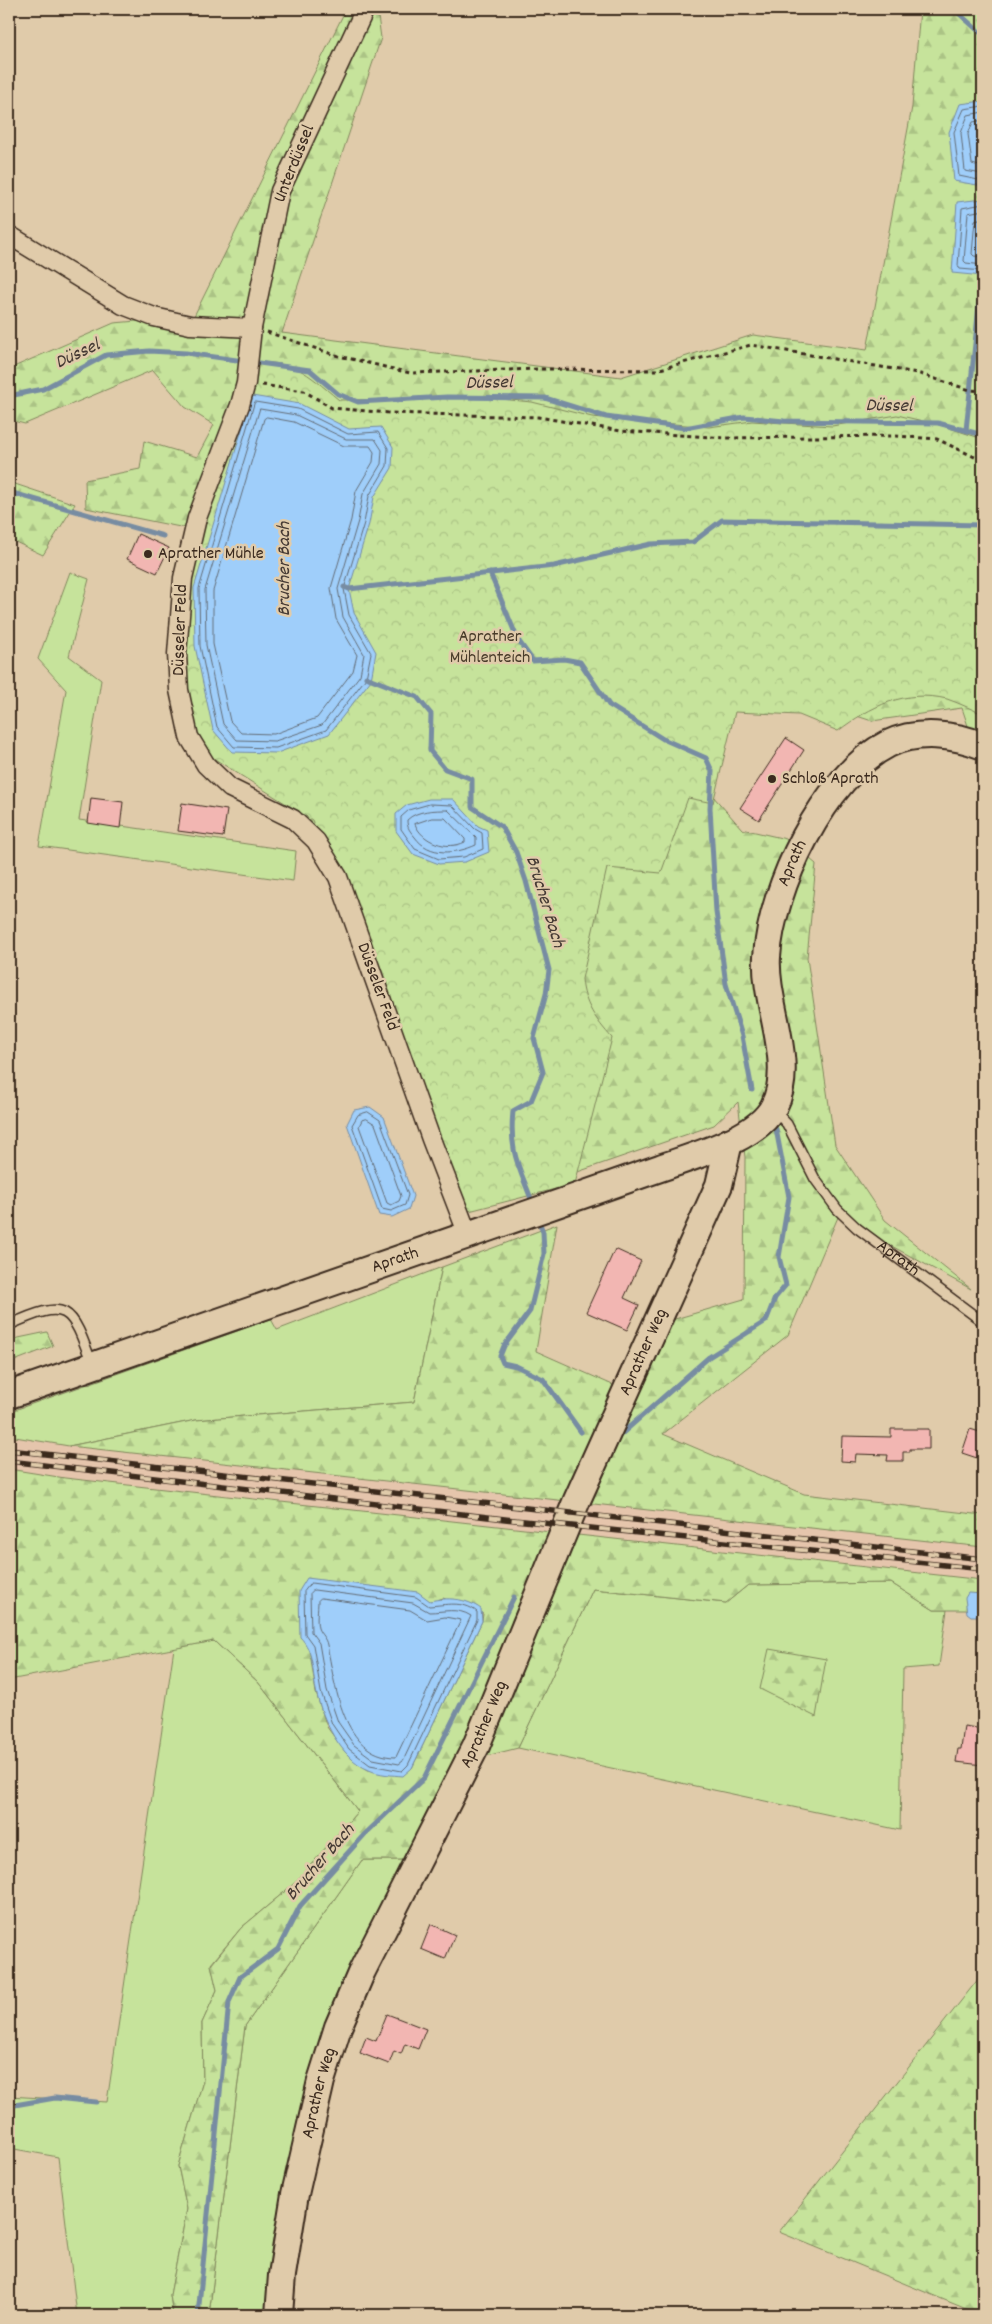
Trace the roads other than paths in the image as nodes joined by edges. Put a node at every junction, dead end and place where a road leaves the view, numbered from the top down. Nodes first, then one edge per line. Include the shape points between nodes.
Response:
1 (364, 9) edge
2 (9, 235) edge
3 (251, 334) junction
4 (983, 746) edge
5 (773, 1109) junction
6 (729, 1142) junction
7 (468, 1235) junction
8 (983, 1322) edge
9 (9, 1325) edge
10 (93, 1366) junction
11 (9, 1396) edge
12 (279, 2315) edge

1 - 3 street, Unterdüssel via 280,191
2 - 3 street via 123,305 190,326
3 - 7 street, Düsseler Feld via 246,383 240,405 197,518 183,578 177,654 179,690 190,737 206,765 230,788 293,819 316,841 338,878
4 - 5 main road, Aprath via 969,740 936,735 888,744 858,764 804,839 783,886 767,958 768,991 782,1061 779,1096
5 - 6 main road, Aprath via 759,1124
5 - 8 lane, Aprath via 788,1124 815,1179 837,1209 857,1228
6 - 7 main road, Aprath
6 - 12 main road, Aprather Weg via 719,1185 577,1500 476,1746 362,1971 338,2028 321,2081 295,2194
7 - 10 main road, Aprath
9 - 10 lane via 44,1310 67,1313 78,1328
10 - 11 main road, Aprath

